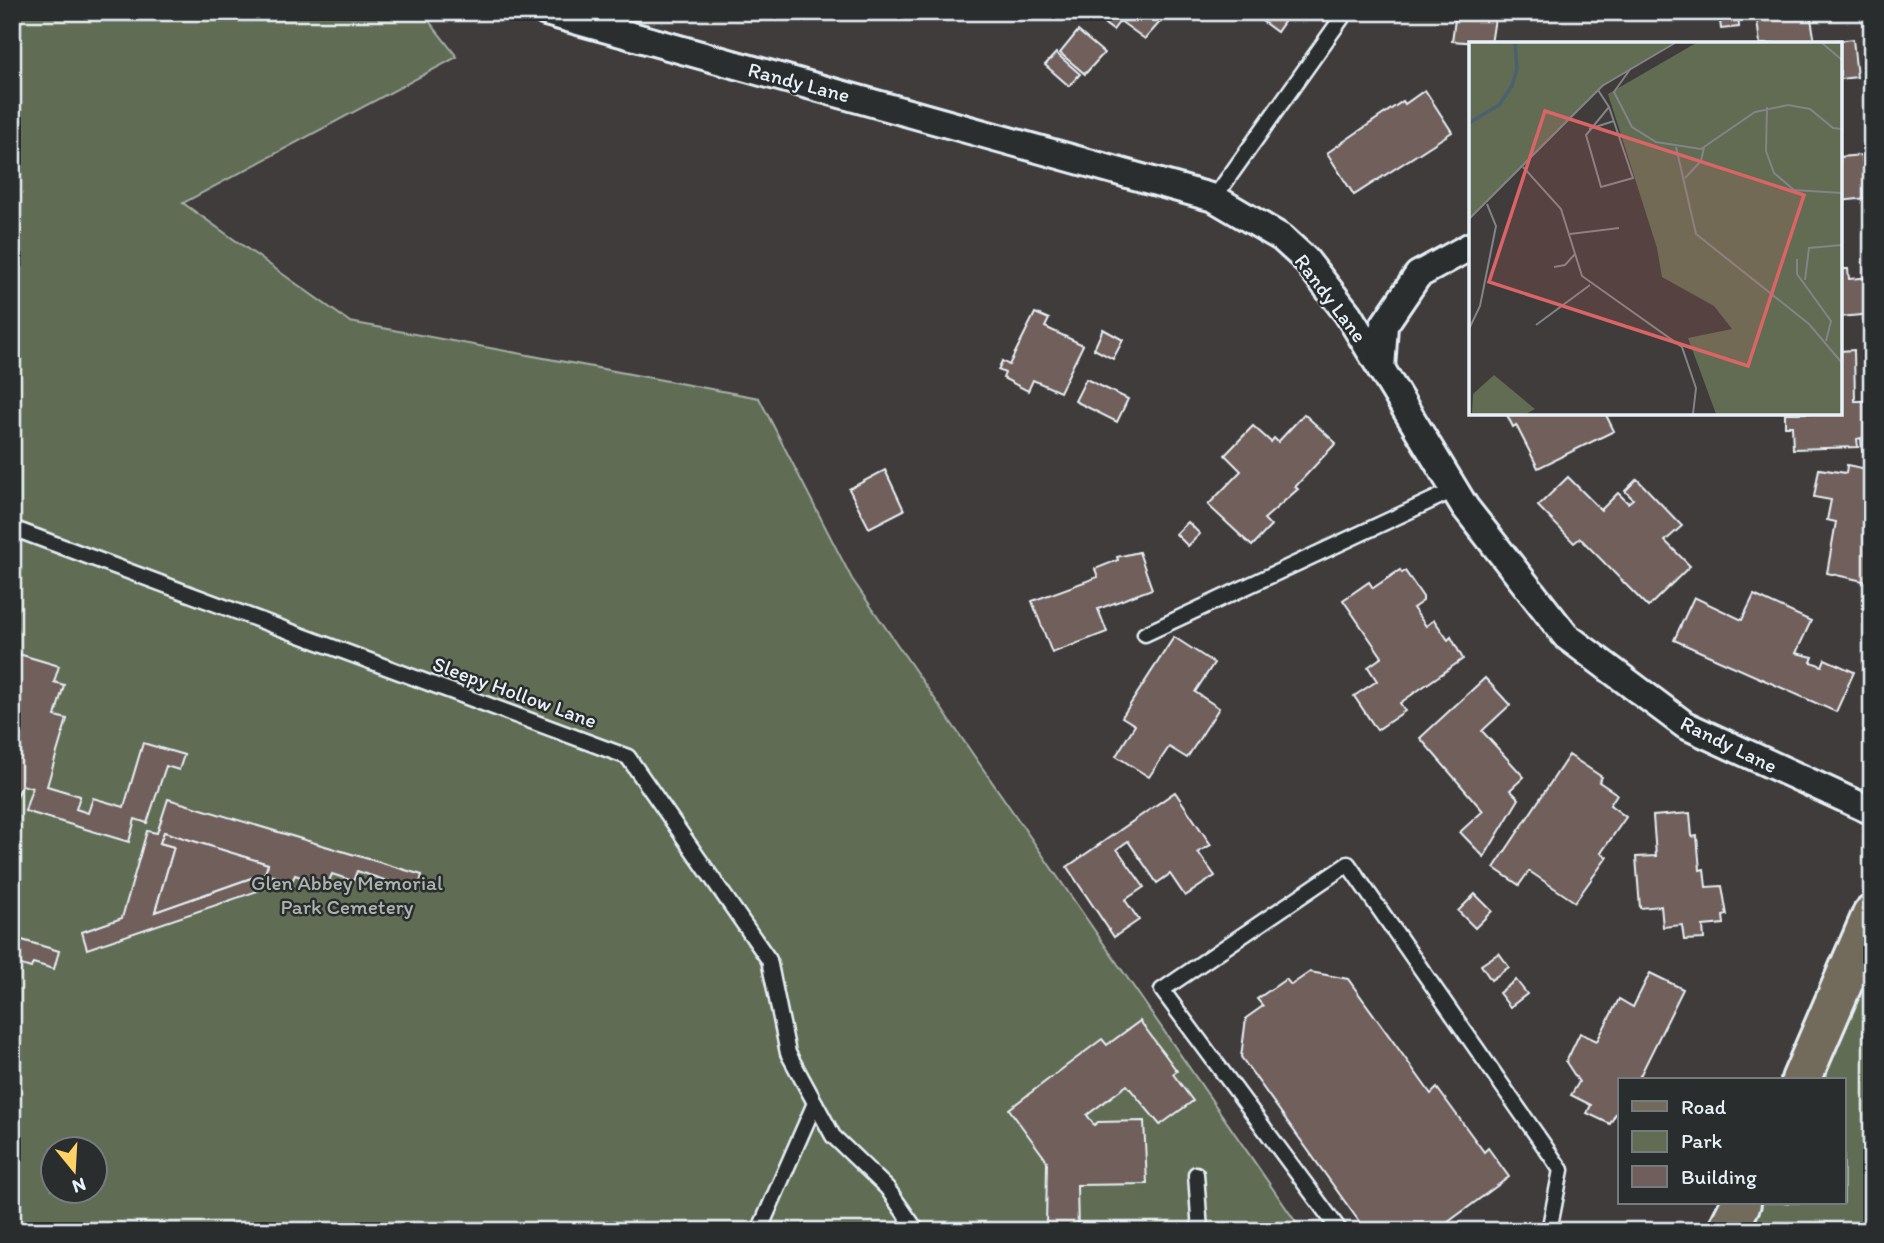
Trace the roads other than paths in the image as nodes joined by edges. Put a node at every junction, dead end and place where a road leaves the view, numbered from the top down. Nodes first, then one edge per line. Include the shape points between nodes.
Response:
1 (546, 12) edge
2 (1346, 12) edge
3 (1214, 198) junction
4 (1469, 247) edge
5 (1381, 369) junction
6 (1454, 489) junction
7 (12, 528) edge
8 (1145, 634) dead end
9 (1872, 811) edge
10 (1872, 915) edge
11 (1802, 1078) edge
12 (815, 1103) junction
13 (1196, 1174) dead end
14 (1740, 1204) edge
15 (1551, 1225) edge
16 (759, 1231) edge
17 (917, 1231) edge
18 (1200, 1231) edge
19 (1340, 1231) edge
20 (1537, 1231) edge
21 (1727, 1231) edge

1 - 3 street, Randy Lane
2 - 3 lane
3 - 5 street, Randy Lane via 1282,238 1305,259 1348,314
4 - 5 street via 1418,275 1384,325
5 - 6 street, Randy Lane
6 - 8 lane
6 - 9 street, Randy Lane via 1566,636 1685,725
7 - 12 lane, Sleepy Hollow Lane via 628,757 769,960 788,1053
10 - 11 main road
12 - 16 lane
12 - 17 lane, Sleepy Hollow Lane via 833,1136 887,1188
13 - 18 lane
14 - 21 main road
15 - 19 lane via 1561,1170 1348,864 1162,990
15 - 20 lane

